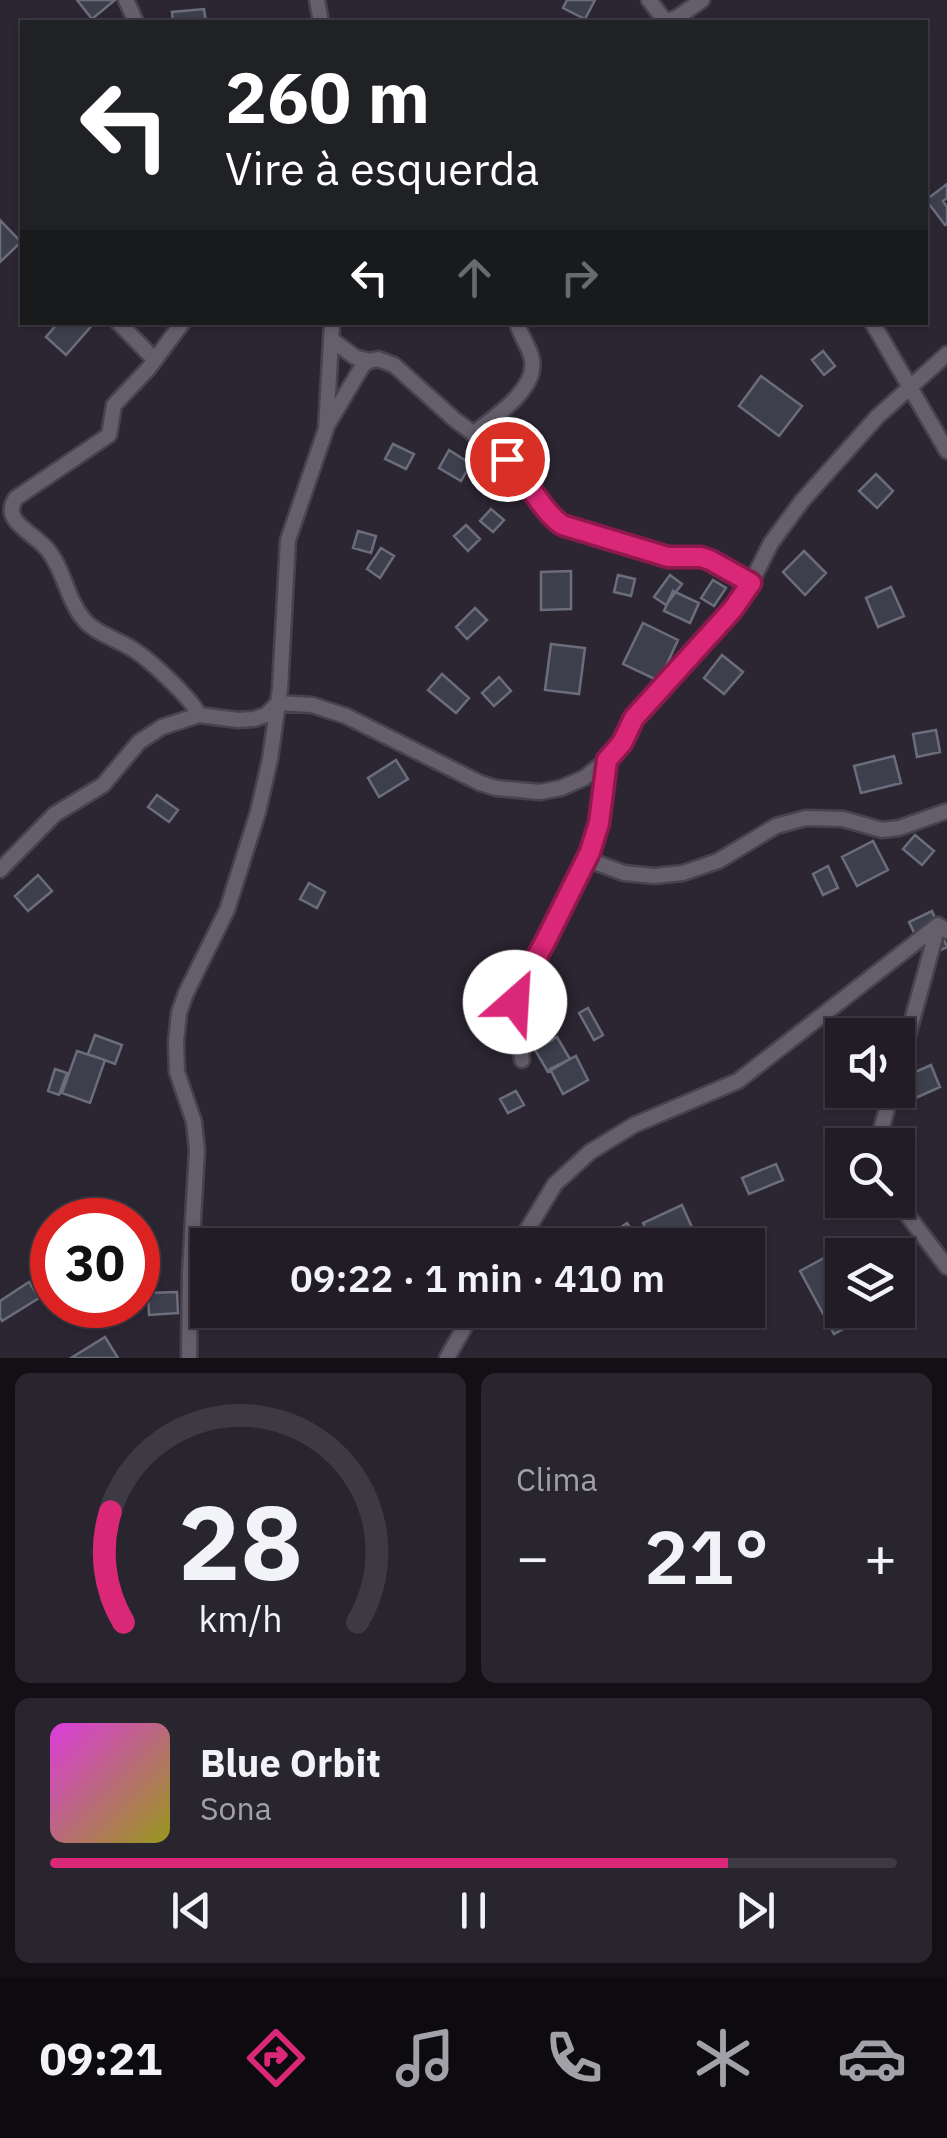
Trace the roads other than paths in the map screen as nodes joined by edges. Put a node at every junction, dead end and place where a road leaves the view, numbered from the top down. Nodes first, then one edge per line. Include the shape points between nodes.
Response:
1 (702, 0) edge
2 (671, 20) edge
3 (121, 325) edge
4 (181, 325) edge
5 (332, 325) edge
6 (518, 325) edge
7 (874, 325) edge
8 (332, 340) junction
9 (947, 354) edge
10 (155, 360) junction
11 (370, 362) junction
12 (910, 387) junction
13 (326, 429) junction
14 (473, 434) junction
15 (947, 452) edge
16 (751, 583) junction
17 (278, 703) junction
18 (199, 715) junction
19 (607, 760) junction
20 (947, 812) edge
21 (586, 859) junction
22 (0, 870) edge
23 (942, 928) edge
24 (914, 1018) edge
25 (522, 1060) dead end
26 (910, 1218) edge
27 (527, 1228) edge
28 (947, 1267) edge
29 (464, 1328) edge
30 (190, 1358) edge
31 (447, 1358) edge

1 - 2 street
3 - 10 street
4 - 10 street
5 - 8 street
6 - 14 street via 532,359 527,384
7 - 12 street
8 - 11 street
8 - 13 street
9 - 12 street
10 - 18 street via 114,405 110,436 16,498 10,513 51,554 87,623 145,658
11 - 13 street
11 - 14 street via 394,365
12 - 15 street
12 - 16 street via 802,501
13 - 17 street via 288,540
14 - 16 street via 516,467 562,525 668,557 701,557
16 - 19 street via 634,718
17 - 18 street via 254,719
17 - 19 street via 335,712 496,788 560,788
17 - 30 street via 258,812 236,885 179,1013 177,1072 197,1150
18 - 22 street via 139,742 103,786 55,814
19 - 21 street via 599,823
20 - 21 street via 882,830 806,818 683,873 624,874
21 - 25 street via 516,994
23 - 24 street
23 - 27 street via 738,1080 634,1125 590,1152 555,1184
26 - 28 street
29 - 31 street

